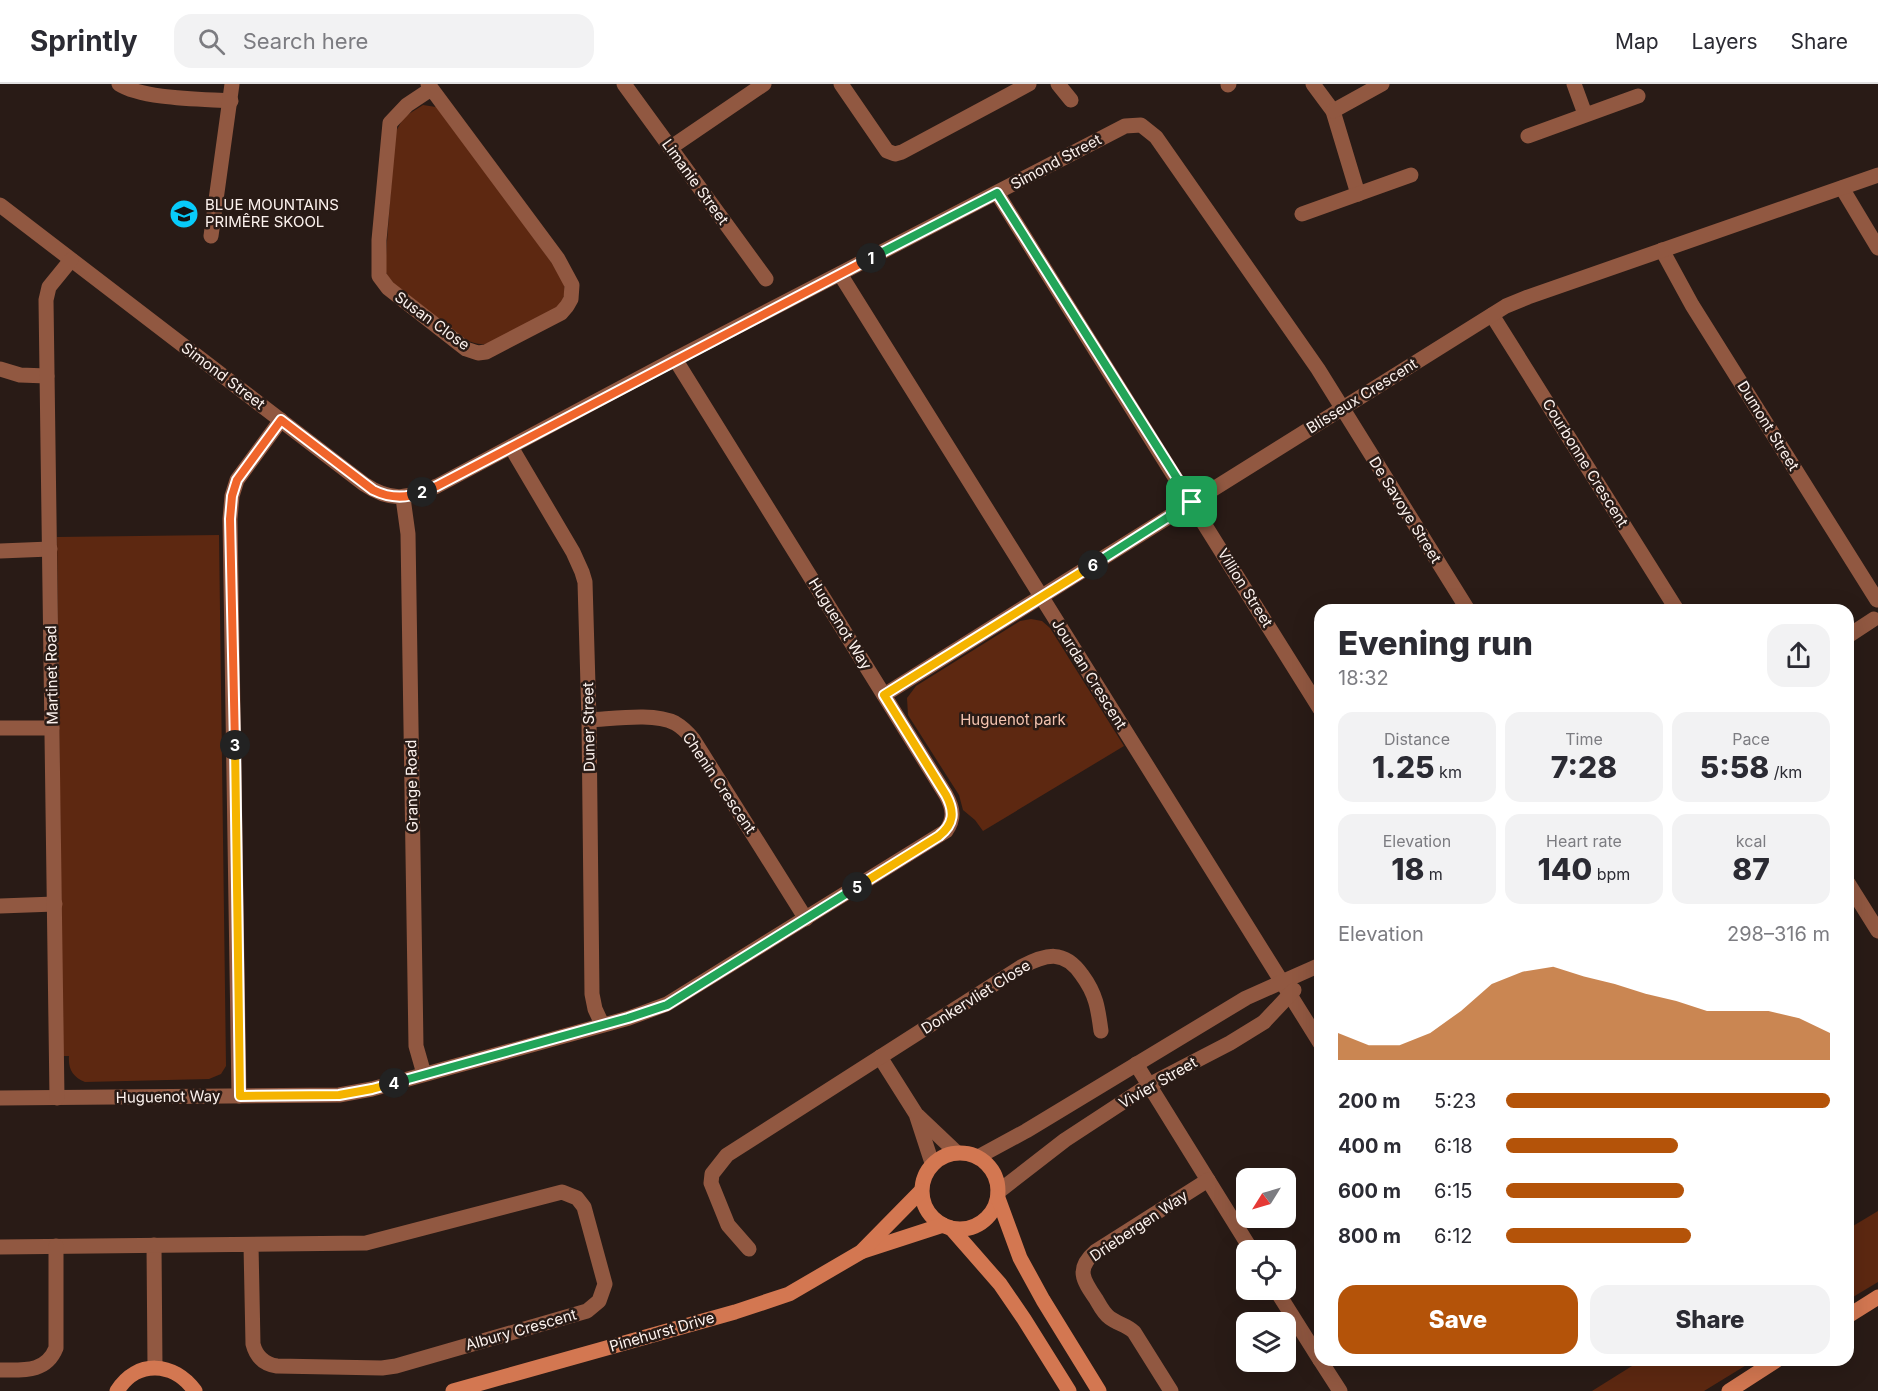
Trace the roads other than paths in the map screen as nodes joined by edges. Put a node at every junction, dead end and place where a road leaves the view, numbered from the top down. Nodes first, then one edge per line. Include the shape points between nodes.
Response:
1 (119, 84) edge
2 (232, 84) edge
3 (624, 84) edge
4 (764, 84) edge
5 (841, 84) edge
6 (1029, 84) edge
7 (1058, 84) edge
8 (1313, 84) edge
9 (1383, 84) edge
10 (1574, 84) edge
11 (430, 86) edge
12 (1638, 96) dead end
13 (1071, 100) dead end
14 (231, 101) junction
15 (1333, 111) junction
16 (1585, 114) junction
17 (1528, 136) dead end
18 (670, 148) junction
19 (1411, 175) dead end
20 (1878, 175) edge
21 (1842, 188) junction
22 (997, 193) junction
23 (1358, 194) junction
24 (0, 205) edge
25 (1302, 214) dead end
26 (211, 236) dead end
27 (1878, 248) edge
28 (1662, 250) junction
29 (71, 260) junction
30 (840, 274) junction
31 (766, 279) dead end
32 (1492, 315) junction
33 (675, 359) junction
34 (0, 369) edge
35 (47, 376) junction
36 (1342, 409) junction
37 (281, 420) junction
38 (511, 447) junction
39 (403, 498) junction
40 (1192, 502) junction
41 (50, 549) junction
42 (0, 551) edge
43 (1041, 597) junction
44 (1877, 600) edge
45 (1464, 604) edge
46 (1673, 604) edge
47 (1876, 621) edge
48 (1854, 633) edge
49 (884, 695) junction
50 (1314, 699) edge
51 (589, 720) junction
52 (0, 728) edge
53 (52, 728) junction
54 (1854, 893) edge
55 (55, 904) junction
56 (0, 906) edge
57 (806, 919) junction
58 (1878, 931) edge
59 (1314, 968) edge
60 (1286, 988) junction
61 (602, 1024) junction
62 (1101, 1031) dead end
63 (1314, 1033) edge
64 (880, 1057) junction
65 (1136, 1064) junction
66 (424, 1074) junction
67 (1149, 1085) junction
68 (240, 1096) junction
69 (0, 1098) edge
70 (57, 1098) junction
71 (916, 1114) junction
72 (956, 1152) junction
73 (978, 1157) junction
74 (932, 1163) junction
75 (1208, 1180) junction
76 (921, 1191) junction
77 (998, 1195) junction
78 (947, 1227) junction
79 (1245, 1240) edge
80 (154, 1245) junction
81 (251, 1245) junction
82 (56, 1246) junction
83 (0, 1247) edge
84 (749, 1249) dead end
85 (861, 1252) junction
86 (1878, 1297) edge
87 (1282, 1300) edge
88 (1854, 1312) edge
89 (1314, 1350) edge
90 (1324, 1366) edge
91 (1768, 1366) edge
92 (155, 1367) junction
93 (0, 1370) edge
94 (119, 1388) edge
95 (106, 1391) edge
96 (195, 1391) edge
97 (453, 1391) edge
98 (1069, 1391) edge
99 (1099, 1391) edge
100 (1171, 1391) edge
101 (1340, 1391) edge
102 (1728, 1391) edge

1 - 14 street via 143,93
2 - 14 street
3 - 18 street, Limanie Street
4 - 18 street
5 - 6 street via 887,151 895,154
7 - 13 street
8 - 15 street
9 - 15 street
10 - 16 street
11 - 11 street, Susan Close via 558,259 572,285 571,299 561,313 486,352 466,349 388,288 379,276 390,123
12 - 16 street
14 - 26 street
15 - 23 street
16 - 17 street
18 - 31 street, Limanie Street
19 - 23 street
20 - 21 street, Blisseux Crescent
21 - 27 street
21 - 28 street, Blisseux Crescent
22 - 30 street, Simond Street
22 - 36 street, Simond Street via 1125,126 1147,128
22 - 40 street, Villion Street
23 - 25 street
24 - 29 street, Simond Street
28 - 32 street, Blisseux Crescent via 1528,297
28 - 44 street, Dumont Street via 1692,305
29 - 35 street, Martinet Road via 47,292
29 - 37 street, Simond Street
30 - 33 street, Simond Street
30 - 43 street, Jourdan Crescent
32 - 36 street, Blisseux Crescent
32 - 46 street, Courbonne Crescent
33 - 38 street, Simond Street
33 - 49 street, Huguenot Way
34 - 35 street
35 - 41 street, Martinet Road
36 - 40 street, Blisseux Crescent
36 - 45 street, De Savoye Street
37 - 39 street, Simond Street via 373,490
37 - 68 street via 237,480 230,519
38 - 39 street, Simond Street via 437,486
38 - 51 street, Duner Street via 582,572
39 - 66 street, Grange Road via 408,546 416,1046
40 - 43 street, Blisseux Crescent
40 - 50 street, Villion Street
41 - 42 street
41 - 53 street, Martinet Road
43 - 49 street, Blisseux Crescent
43 - 60 street, Jourdan Crescent
44 - 47 street via 1872,613
47 - 48 street
49 - 57 street, Huguenot Way via 946,795 953,818 939,836
51 - 57 street, Chenin Crescent via 657,718 684,729
51 - 61 street, Duner Street via 592,994
52 - 53 street
53 - 55 street, Martinet Road
54 - 58 street
55 - 56 street
55 - 70 street, Martinet Road
57 - 61 street, Huguenot Way via 667,1005
59 - 60 street, Vivier Street
60 - 63 street, Jourdan Crescent
60 - 65 street, Vivier Street via 1246,998
60 - 67 street, Vivier Street via 1264,1022
61 - 66 street, Huguenot Way
62 - 64 street, Donkervliet Close via 1097,1000 1084,978 1073,963 1053,956 1022,967
64 - 71 street
64 - 84 street, Donkervliet Close via 733,1150 712,1173 711,1183 728,1225
65 - 67 street
65 - 73 street, Vivier Street
66 - 68 street, Huguenot Way via 339,1095
67 - 75 street
67 - 77 street, Vivier Street via 1065,1140
68 - 70 street, Huguenot Way
69 - 70 street, Huguenot Way
71 - 72 street
71 - 74 street
72 - 73 street
72 - 74 street
73 - 77 street via 993,1171
74 - 76 street
75 - 79 street
75 - 100 street, Driebergen Way via 1096,1251 1087,1259 1083,1273 1105,1312 1134,1332
76 - 78 street via 927,1211
76 - 85 street, Pinehurst Drive
77 - 78 street via 993,1210 975,1226
77 - 99 street via 1020,1258
78 - 85 street, Pinehurst Drive
78 - 98 street via 1000,1284
80 - 81 street, Albury Crescent
80 - 82 street, Albury Crescent
80 - 92 street
81 - 81 street, Albury Crescent via 374,1243 562,1192 577,1198 584,1207 604,1284 599,1301 587,1311 396,1366 277,1366 260,1358 253,1344
82 - 83 street, Albury Crescent
82 - 93 street via 54,1353 36,1369
85 - 97 street, Pinehurst Drive via 789,1294
86 - 88 street
87 - 89 street
90 - 101 street
91 - 102 street
92 - 94 street via 130,1376
92 - 96 street via 177,1373
94 - 95 street

